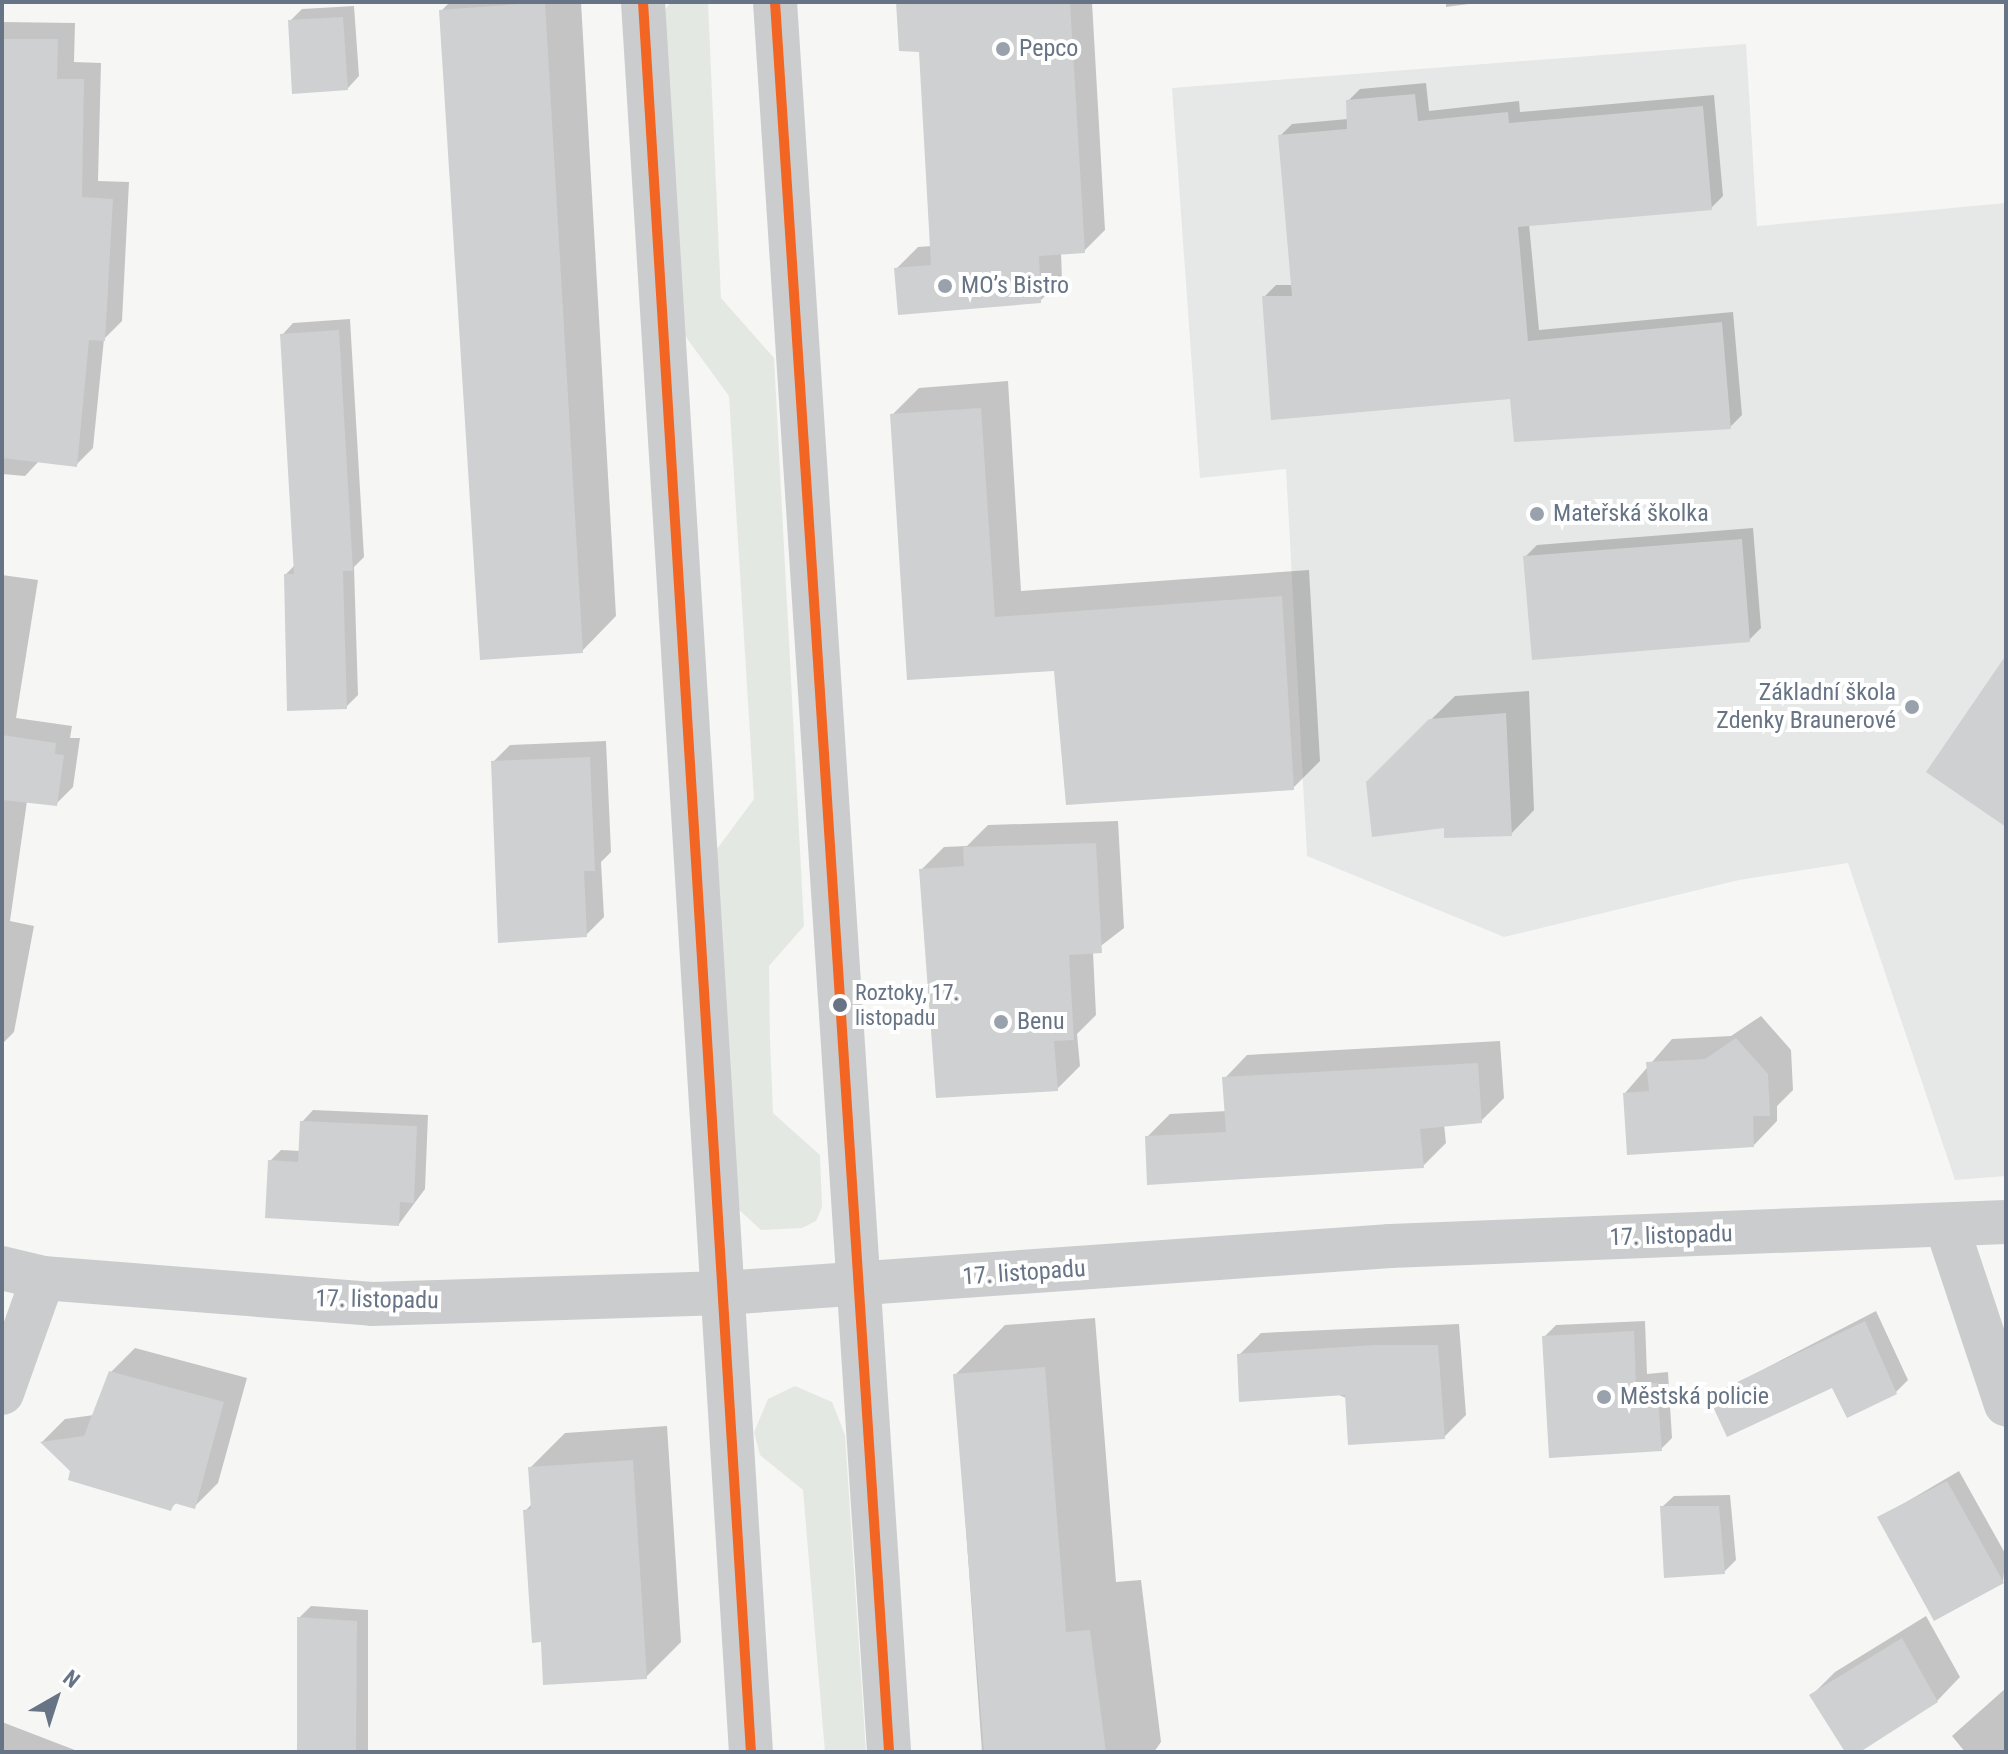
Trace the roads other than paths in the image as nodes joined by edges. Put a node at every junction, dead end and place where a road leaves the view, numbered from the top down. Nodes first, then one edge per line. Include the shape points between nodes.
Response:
1 (643, 2) edge
2 (775, 2) edge
3 (2006, 1222) edge
4 (1947, 1227) junction
5 (22, 1273) edge
6 (855, 1283) junction
7 (724, 1293) junction
8 (2, 1393) edge
9 (2006, 1404) edge
10 (751, 1752) edge
11 (889, 1752) edge

1 - 7 street
2 - 6 street
3 - 4 street, 17. listopadu
4 - 6 street, 17. listopadu via 1390,1246
4 - 9 street
5 - 7 street, 17. listopadu via 372,1304
5 - 8 street
6 - 7 street, 17. listopadu
6 - 11 street
7 - 10 street

